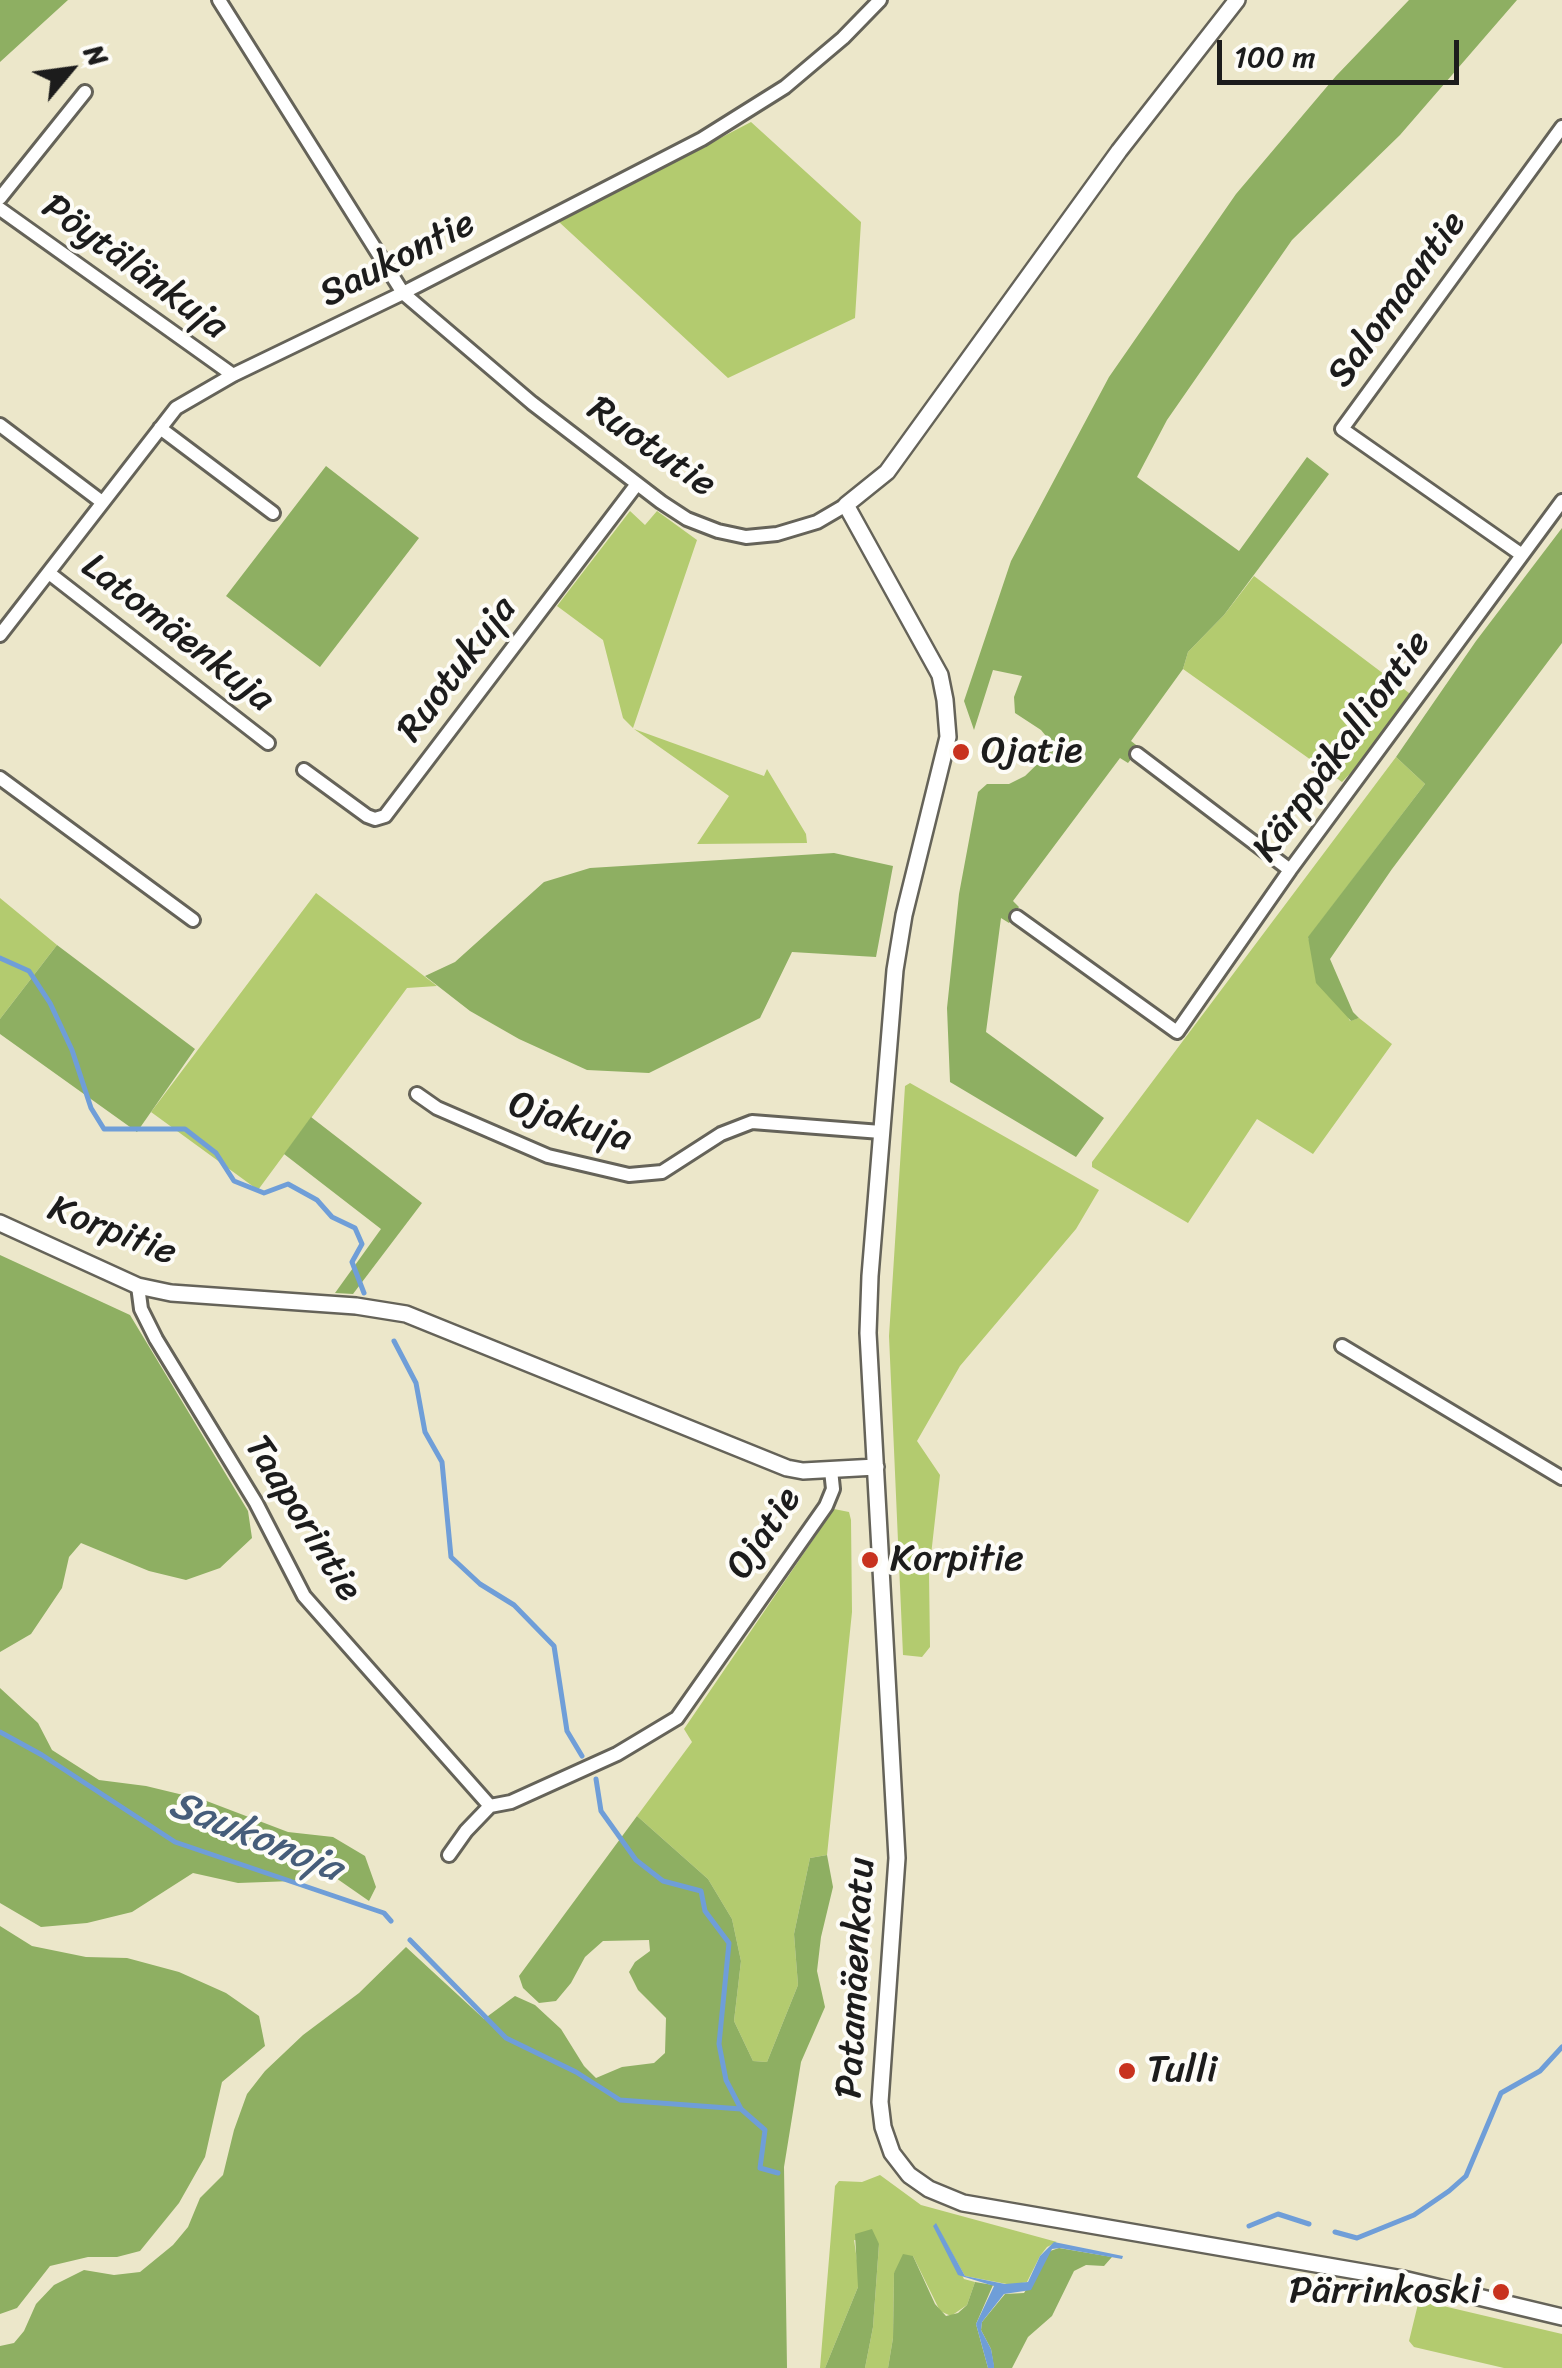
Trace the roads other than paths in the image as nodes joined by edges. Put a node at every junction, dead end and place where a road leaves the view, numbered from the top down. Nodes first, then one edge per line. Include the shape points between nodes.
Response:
1 (219, 0) edge
2 (880, 0) edge
3 (1237, 0) edge
4 (85, 92) dead end
5 (1562, 126) edge
6 (0, 198) edge
7 (0, 209) edge
8 (403, 292) junction
9 (232, 375) junction
10 (0, 425) edge
11 (160, 428) junction
12 (636, 484) junction
13 (1562, 501) edge
14 (102, 502) junction
15 (846, 505) junction
16 (273, 513) dead end
17 (1522, 555) junction
18 (49, 574) junction
19 (0, 635) edge
20 (268, 742) dead end
21 (1137, 754) dead end
22 (304, 770) dead end
23 (0, 778) edge
24 (1290, 870) junction
25 (1017, 917) dead end
26 (193, 920) dead end
27 (416, 1094) dead end
28 (881, 1132) junction
29 (0, 1223) edge
30 (138, 1286) junction
31 (1342, 1346) dead end
32 (876, 1467) junction
33 (830, 1470) junction
34 (1562, 1478) edge
35 (490, 1806) junction
36 (449, 1855) dead end
37 (1562, 2317) edge

1 - 8 street, Ruotutie
2 - 8 street, Saukontie via 816,62 736,118
3 - 15 street, Ruotutie via 887,472
4 - 6 street
5 - 17 street, Salomaantie via 1342,428
7 - 9 street, Pöytälänkuja
8 - 9 street, Saukontie
8 - 12 street, Ruotutie
9 - 11 street, Saukontie via 176,408
10 - 14 street
11 - 14 street, Saukontie
11 - 16 street
12 - 15 street, Ruotutie via 687,519 734,536 792,531
12 - 22 street, Ruotukuja via 385,816 367,816
13 - 17 street, Kärppäkalliontie
14 - 18 street, Saukontie
15 - 28 street via 934,662 947,713 944,762 894,970
17 - 24 street, Kärppäkalliontie
18 - 19 street, Saukontie
18 - 20 street, Latomäenkuja
21 - 24 street
23 - 26 street
24 - 25 street, Kärppäkalliontie via 1177,1032
27 - 28 street, Ojakuja via 548,1156 629,1175 662,1172 752,1122
28 - 32 street via 868,1334
29 - 30 street, Korpitie
30 - 33 street, Korpitie via 406,1314 787,1468
30 - 35 street, Taaporintie via 156,1339 304,1596
31 - 34 street
32 - 33 street, Ojatie
32 - 37 street, Patamäenkatu via 897,1858 880,2102 892,2153 909,2175 963,2203 1404,2280
33 - 35 street, Ojatie via 826,1506 678,1718 617,1754
35 - 36 street

